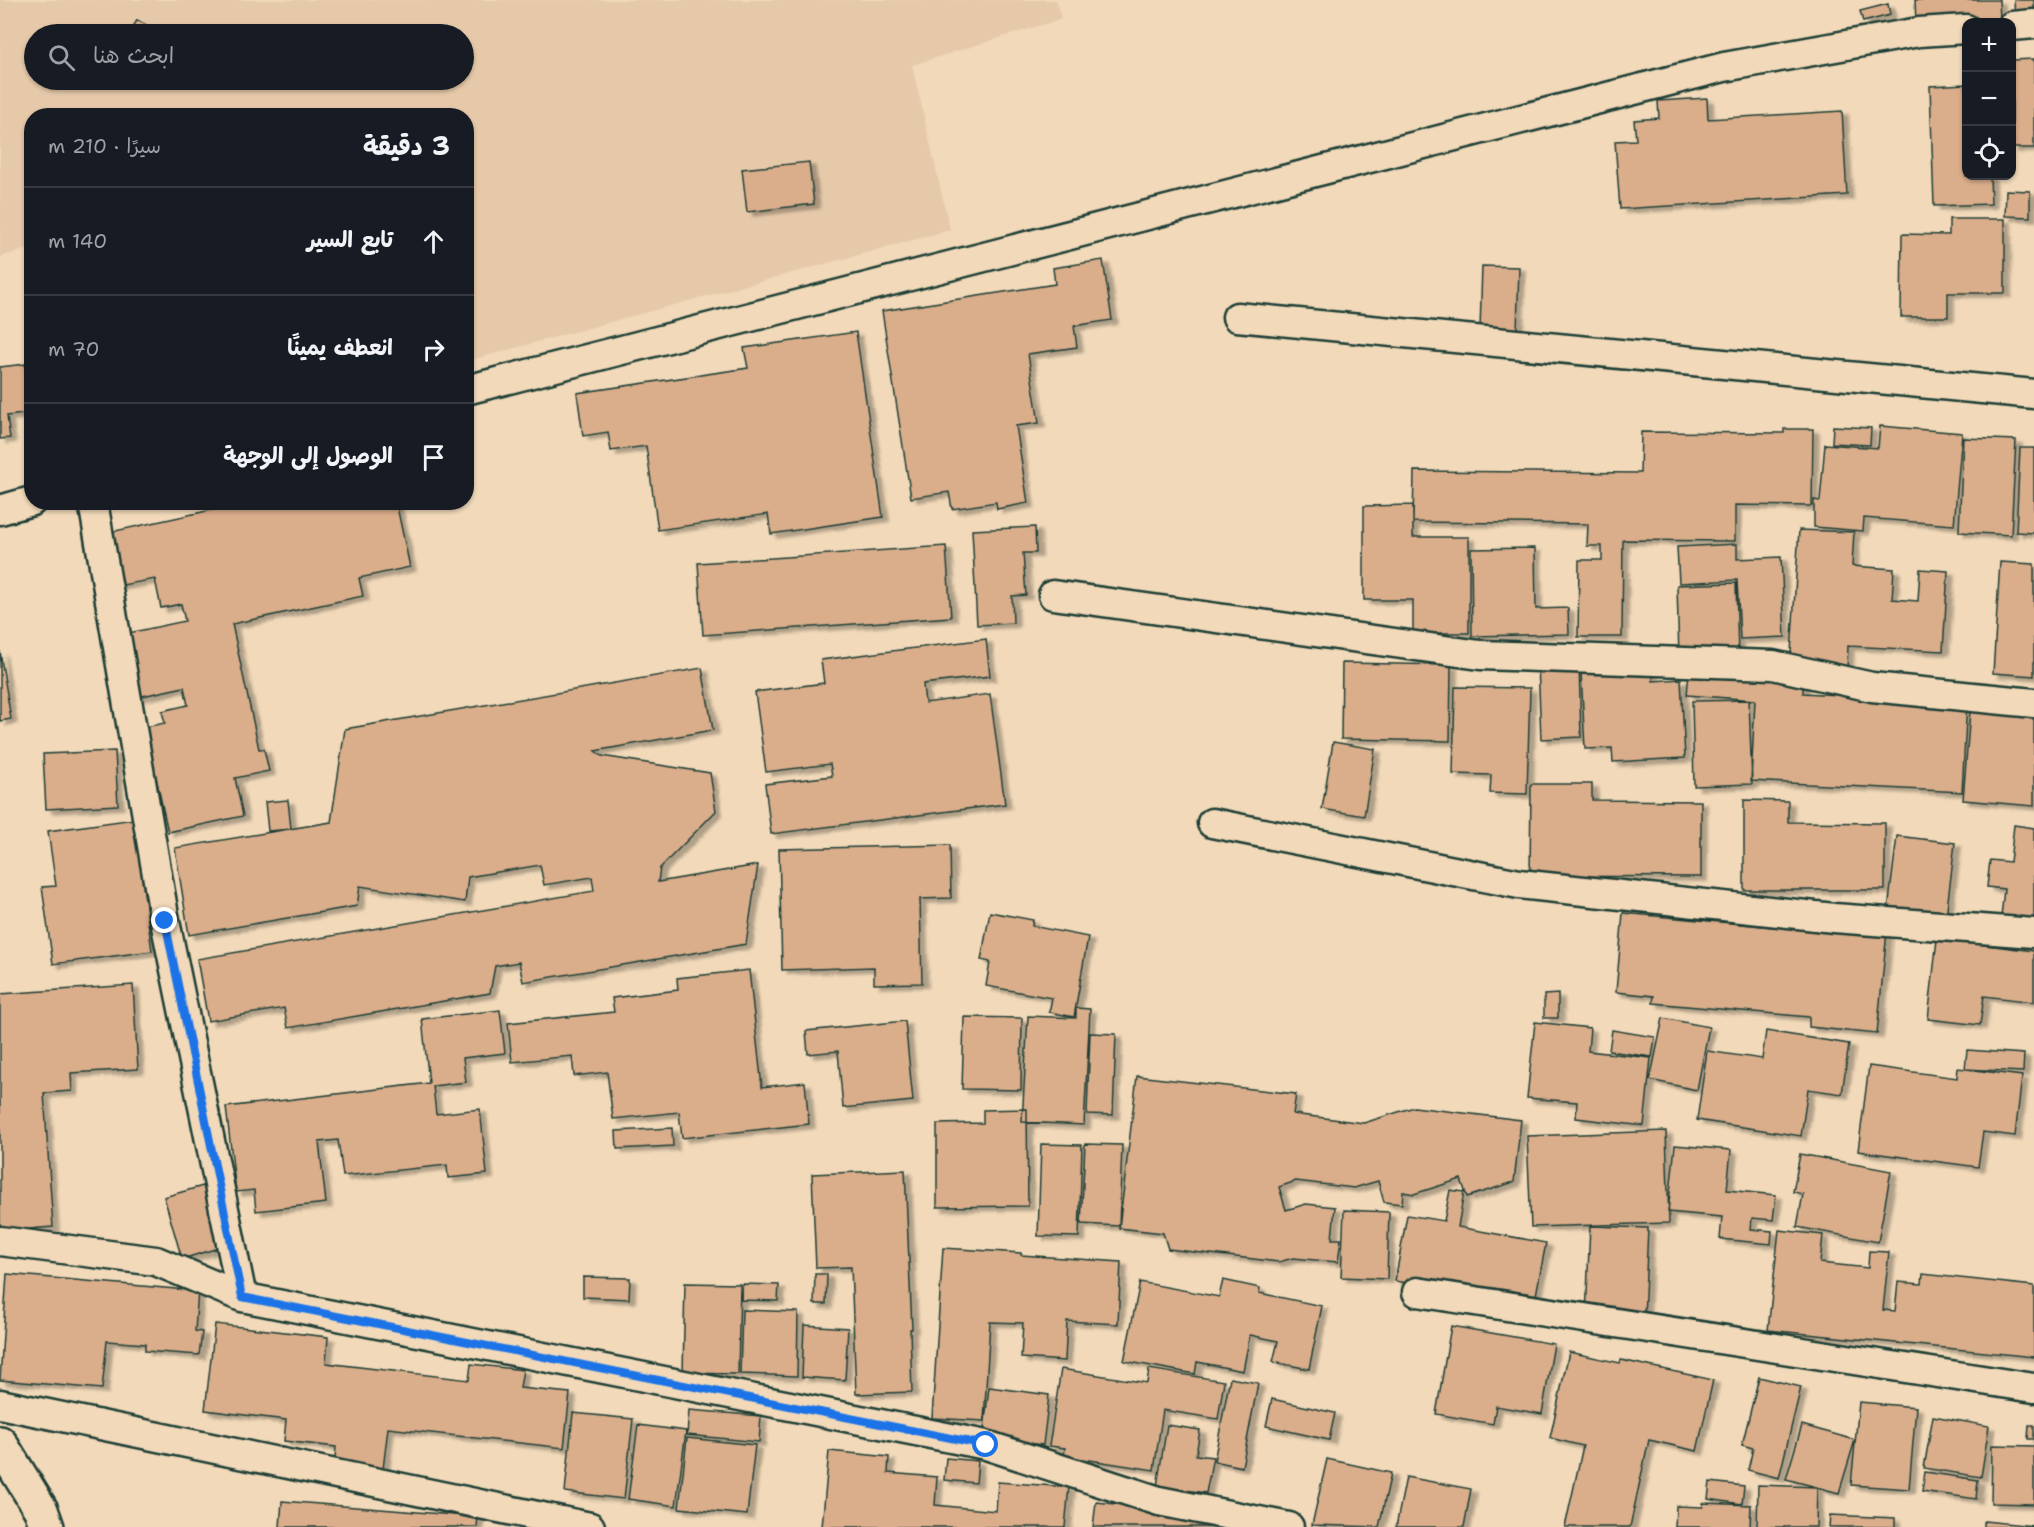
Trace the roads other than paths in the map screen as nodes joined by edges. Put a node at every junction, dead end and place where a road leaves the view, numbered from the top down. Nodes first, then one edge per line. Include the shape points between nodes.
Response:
1 (2034, 24) edge
2 (2016, 26) edge
3 (1962, 29) edge
4 (1237, 317) dead end
5 (474, 388) edge
6 (2034, 394) edge
7 (24, 503) edge
8 (0, 510) edge
9 (94, 510) edge
10 (1053, 595) dead end
11 (2034, 703) edge
12 (1212, 823) dead end
13 (2034, 933) edge
14 (0, 1241) edge
15 (1417, 1292) dead end
16 (242, 1297) junction
17 (2034, 1388) edge
18 (0, 1404) edge
19 (0, 1443) edge
20 (47, 1527) edge
21 (590, 1527) edge
22 (1289, 1527) edge

1 - 2 street
3 - 5 street via 1919,32 1724,68
4 - 6 street
7 - 8 street
9 - 16 street via 165,921
10 - 11 street via 1480,655 1773,665 1872,687
12 - 13 street via 1519,884 1834,918
14 - 16 street via 156,1261
15 - 17 street
16 - 22 street via 986,1445 1159,1501
18 - 21 street
19 - 20 main road via 41,1510

